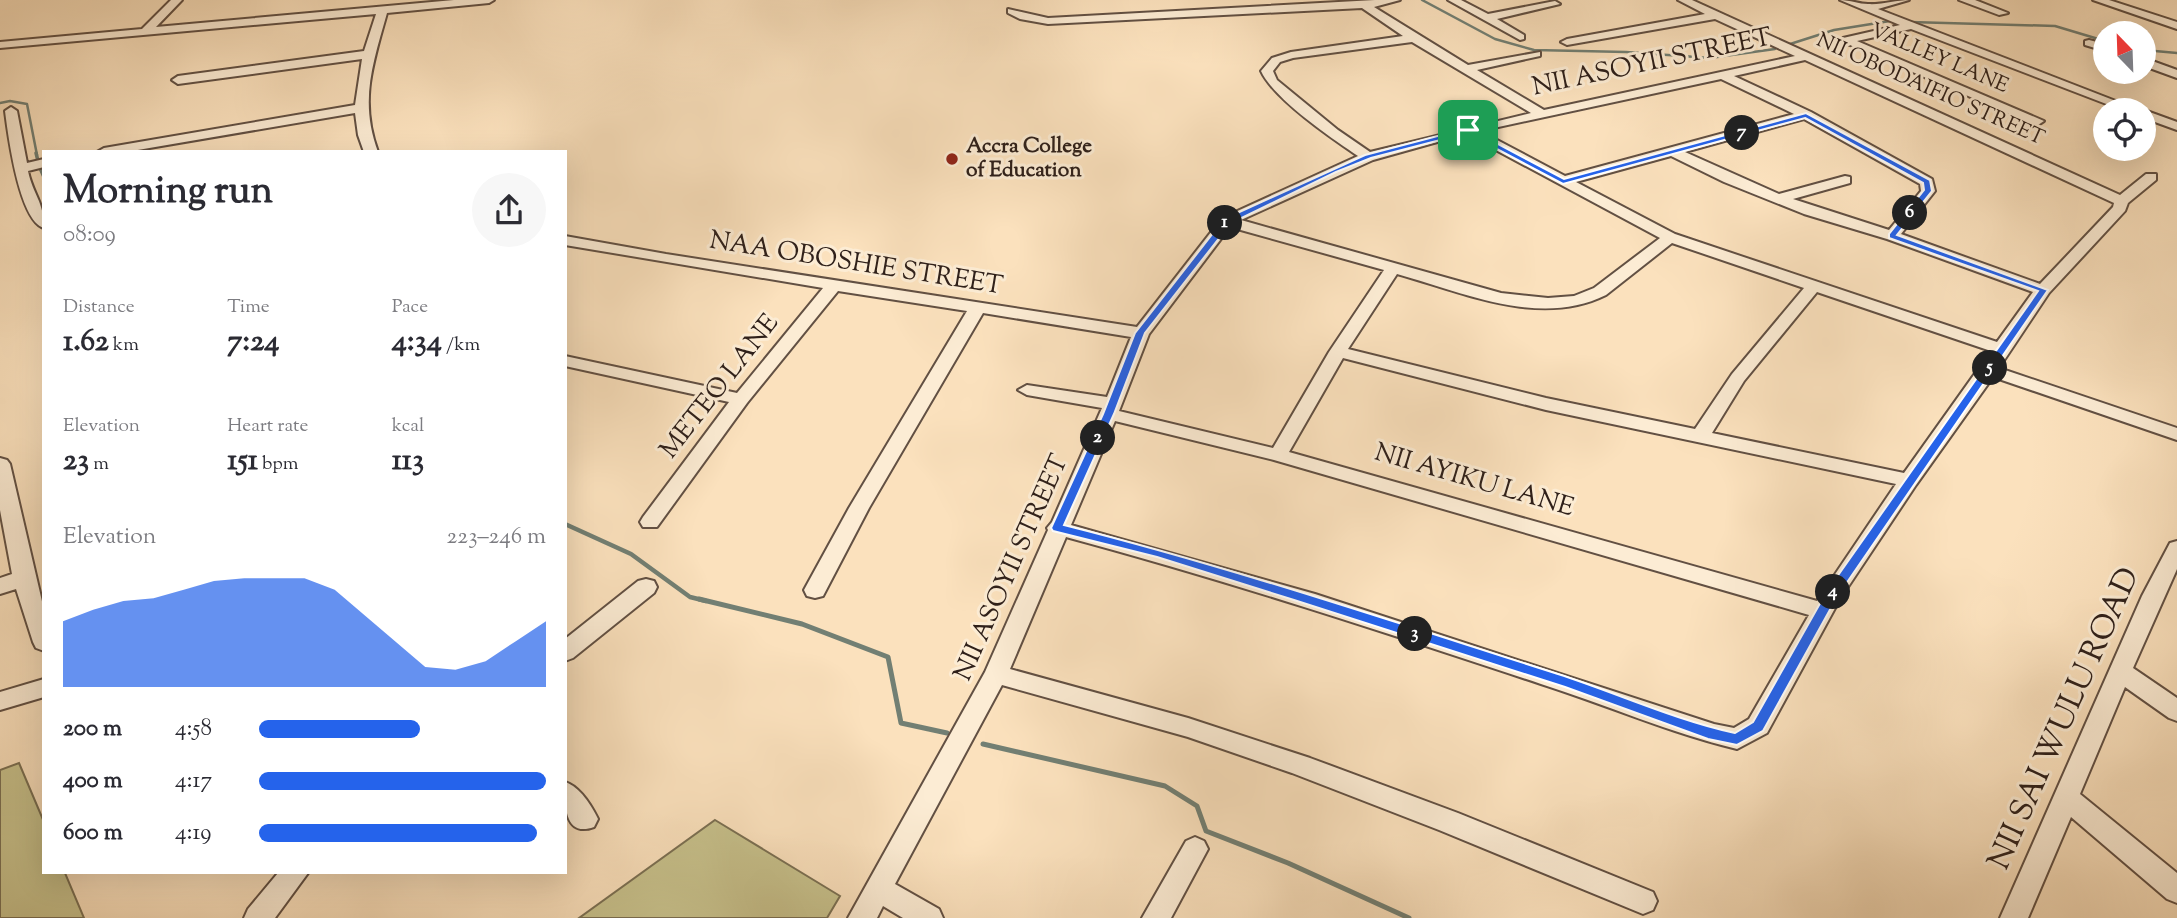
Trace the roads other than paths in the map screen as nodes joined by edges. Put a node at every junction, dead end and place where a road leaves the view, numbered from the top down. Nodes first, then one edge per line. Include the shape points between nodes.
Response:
1 (177, 0) edge
2 (428, 0) edge
3 (489, 0) edge
4 (1175, 0) edge
5 (1395, 0) edge
6 (1453, 0) edge
7 (1683, 0) edge
8 (1846, 0) edge
9 (1904, 0) edge
10 (1964, 0) edge
11 (2098, 0) edge
12 (1555, 4) dead end
13 (1364, 5) junction
14 (309, 6) edge
15 (1867, 8) junction
16 (382, 10) junction
17 (1012, 11) dead end
18 (1195, 13) junction
19 (2003, 13) dead end
20 (1717, 16) junction
21 (1487, 18) junction
22 (1910, 26) junction
23 (2177, 26) edge
24 (161, 30) junction
25 (146, 31) junction
26 (1520, 37) dead end
27 (1413, 38) junction
28 (1567, 42) dead end
29 (2090, 43) dead end
30 (2093, 44) edge
31 (0, 45) edge
32 (370, 54) junction
33 (1536, 54) dead end
34 (1805, 57) junction
35 (2156, 66) edge
36 (1466, 69) junction
37 (2177, 74) edge
38 (1725, 76) junction
39 (178, 80) dead end
40 (2101, 98) edge
41 (360, 108) junction
42 (11, 111) dead end
43 (1542, 114) junction
44 (1806, 115) junction
45 (2156, 118) edge
46 (2038, 121) dead end
47 (2177, 126) edge
48 (1468, 130) junction
49 (188, 137) junction
50 (115, 150) edge
51 (197, 150) edge
52 (371, 150) edge
53 (1674, 152) junction
54 (1368, 157) junction
55 (42, 163) edge
56 (21, 168) junction
57 (2151, 177) dead end
58 (1845, 180) dead end
59 (1563, 181) junction
60 (1778, 199) junction
61 (2121, 201) junction
62 (42, 219) edge
63 (1227, 221) junction
64 (1892, 236) junction
65 (1670, 237) junction
66 (567, 240) edge
67 (1394, 266) junction
68 (834, 285) junction
69 (1814, 286) junction
70 (2043, 290) junction
71 (978, 307) junction
72 (1140, 333) junction
73 (2001, 349) junction
74 (1338, 352) junction
75 (567, 360) edge
76 (1989, 370) junction
77 (1027, 390) dead end
78 (741, 399) junction
79 (1111, 409) junction
80 (2177, 434) edge
81 (1700, 437) junction
82 (1278, 455) junction
83 (2, 478) edge
84 (1909, 480) junction
85 (650, 522) dead end
86 (1057, 528) junction
87 (2176, 552) edge
88 (23, 579) junction
89 (0, 586) edge
90 (646, 587) dead end
91 (815, 590) dead end
92 (1822, 611) junction
93 (42, 637) edge
94 (567, 650) edge
95 (2121, 672) junction
96 (996, 674) junction
97 (42, 689) edge
98 (0, 701) edge
99 (2177, 712) edge
100 (567, 796) edge
101 (2067, 798) junction
102 (585, 819) dead end
103 (1195, 849) dead end
104 (294, 874) edge
105 (878, 889) junction
106 (2177, 890) edge
107 (1643, 901) dead end
108 (258, 918) edge
109 (862, 918) edge
110 (929, 918) edge
111 (1156, 918) edge
112 (2014, 918) edge

1 - 25 street
2 - 14 street
3 - 16 street
4 - 18 street
5 - 13 street
6 - 21 street
7 - 20 street, NII OBODAIFIO STREET
8 - 15 street
9 - 15 street
10 - 19 street
11 - 23 street
12 - 21 street
13 - 18 street
13 - 27 street
14 - 24 street
15 - 22 street
16 - 24 street
16 - 32 street
17 - 18 street via 1048,21
20 - 28 street
20 - 34 street, NII OBODAIFIO STREET
21 - 26 street
22 - 40 street
22 - 46 street, VALLEY LANE via 1847,40
24 - 25 street
25 - 31 street
27 - 36 street
27 - 54 street via 1291,54 1276,60 1267,71 1272,82
29 - 30 street
32 - 39 street
32 - 41 street
33 - 36 street
34 - 38 street, NII ASOYII STREET
34 - 61 street, NII OBODAIFIO STREET
35 - 37 street
36 - 43 street
38 - 43 street, NII ASOYII STREET
38 - 44 street
41 - 49 street
41 - 52 street
42 - 56 street
43 - 48 street, NII ASOYII STREET
44 - 53 street
44 - 64 street via 1927,181 1928,191
45 - 47 street
48 - 54 street, NII ASOYII STREET
48 - 59 street
49 - 50 street
49 - 51 street
53 - 59 street
53 - 60 street
54 - 63 street, NII ASOYII STREET
55 - 56 street
56 - 62 street
57 - 61 street
58 - 60 street
59 - 65 street
60 - 64 street
61 - 70 street via 2120,208
63 - 67 street
63 - 72 street, NII ASOYII STREET
64 - 70 street
65 - 67 street via 1599,291 1578,301 1539,304 1500,298
65 - 69 street
66 - 68 street, NAA OBOSHIE STREET
67 - 74 street
68 - 71 street, NAA OBOSHIE STREET
68 - 78 street, METEO LANE
69 - 73 street
69 - 81 street via 1758,350
70 - 73 street
71 - 72 street, NAA OBOSHIE STREET
71 - 91 street
72 - 79 street, NII ASOYII STREET
73 - 76 street
74 - 81 street
74 - 82 street
75 - 78 street
76 - 80 street
76 - 84 street
77 - 79 street, NII AYIKU LANE
78 - 85 street, METEO LANE
79 - 82 street, NII AYIKU LANE
79 - 86 street, NII ASOYII STREET
81 - 84 street
82 - 92 street, NII AYIKU LANE
83 - 88 street
84 - 92 street
86 - 92 street via 1286,592 1737,739 1758,726
86 - 96 street, NII ASOYII STREET
87 - 95 street, NII SAI WULU ROAD
88 - 89 street
88 - 93 street
90 - 94 street
95 - 99 street
95 - 101 street, NII SAI WULU ROAD
96 - 105 street, NII ASOYII STREET
96 - 107 street via 1252,748
97 - 98 street
100 - 102 street
101 - 106 street
101 - 112 street, NII SAI WULU ROAD
103 - 111 street
104 - 108 street
105 - 109 street, NII ASOYII STREET
105 - 110 street

